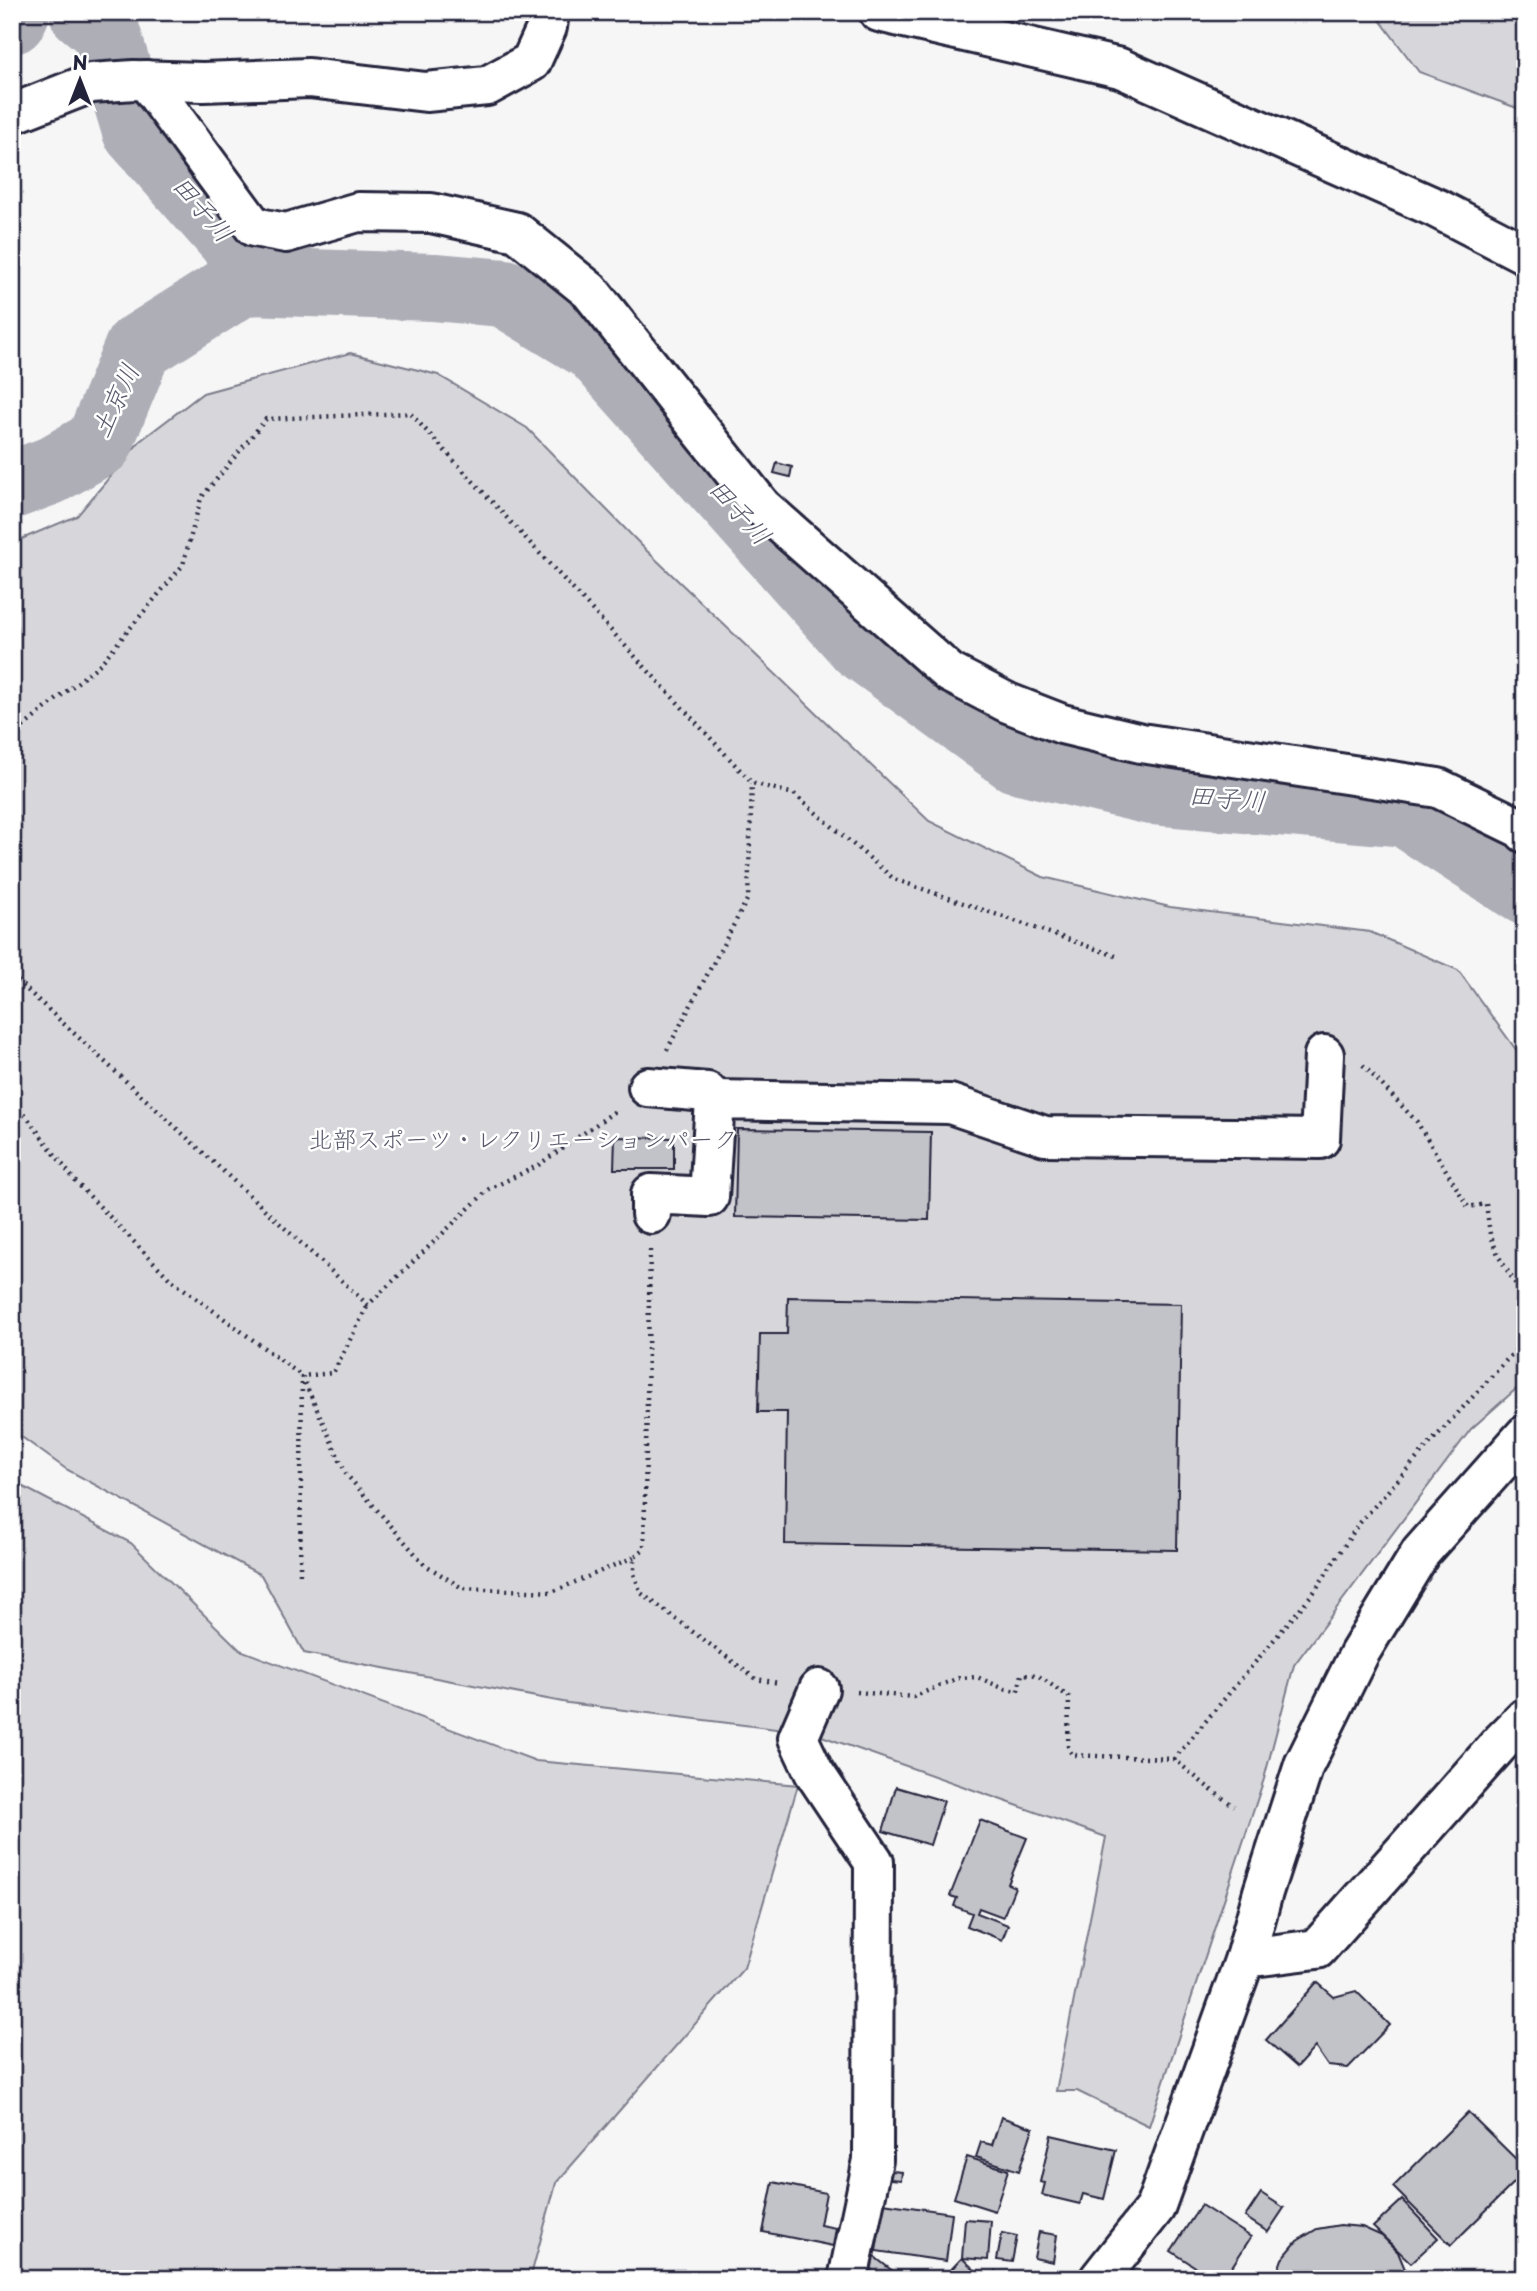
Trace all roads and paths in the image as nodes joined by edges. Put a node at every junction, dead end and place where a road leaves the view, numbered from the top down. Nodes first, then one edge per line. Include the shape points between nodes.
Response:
1 (549, 12) edge
2 (878, 12) edge
3 (140, 80) junction
4 (12, 114) edge
5 (1525, 254) edge
6 (12, 736) edge
7 (752, 783) junction
8 (1525, 834) edge
9 (1116, 956) dead end
10 (12, 976) edge
11 (1324, 1055) joint
12 (648, 1087) junction
13 (715, 1100) junction
14 (12, 1107) edge
15 (651, 1214) joint
16 (1525, 1299) edge
17 (368, 1305) junction
18 (1525, 1340) edge
19 (302, 1376) junction
20 (1525, 1435) edge
21 (634, 1557) junction
22 (300, 1574) dead end
23 (819, 1689) junction
24 (1525, 1718) edge
25 (1174, 1759) junction
26 (1234, 1806) dead end
27 (1245, 1958) junction
28 (848, 2279) edge
29 (1099, 2279) edge

1 - 3 street via 531,62 487,86 426,92 310,78
2 - 5 street via 1120,68 1436,208
3 - 4 street via 91,83
3 - 8 street via 254,226 286,233 358,212 431,213 517,232 590,291 762,507 950,673 1062,724 1141,743 1438,788
6 - 7 path via 101,663 183,565 201,498 266,419 410,413
7 - 9 path via 794,794 894,879
7 - 12 path via 748,898
10 - 17 path
11 - 13 street via 1320,1139 1045,1136 950,1104
11 - 16 path via 1356,1058 1416,1122 1468,1207 1486,1204 1499,1257
12 - 13 street via 707,1092
12 - 17 path via 537,1166 489,1189
13 - 15 street via 709,1198 651,1194
14 - 19 path via 26,1116 75,1181 169,1278
15 - 21 path via 644,1549
17 - 19 path via 333,1373
18 - 25 path via 1358,1525 1314,1592
19 - 21 path via 346,1474 424,1564 463,1588 552,1592
19 - 22 path
20 - 27 street via 1420,1552 1359,1654 1304,1765
21 - 23 path via 641,1593 756,1679
23 - 25 path via 913,1697 958,1678 977,1677 1018,1691 1022,1674 1037,1675 1069,1697 1068,1746 1072,1755
23 - 28 street via 798,1738 814,1772 874,1862 873,2160
24 - 27 street via 1317,1949
25 - 26 path
27 - 29 street via 1155,2208

